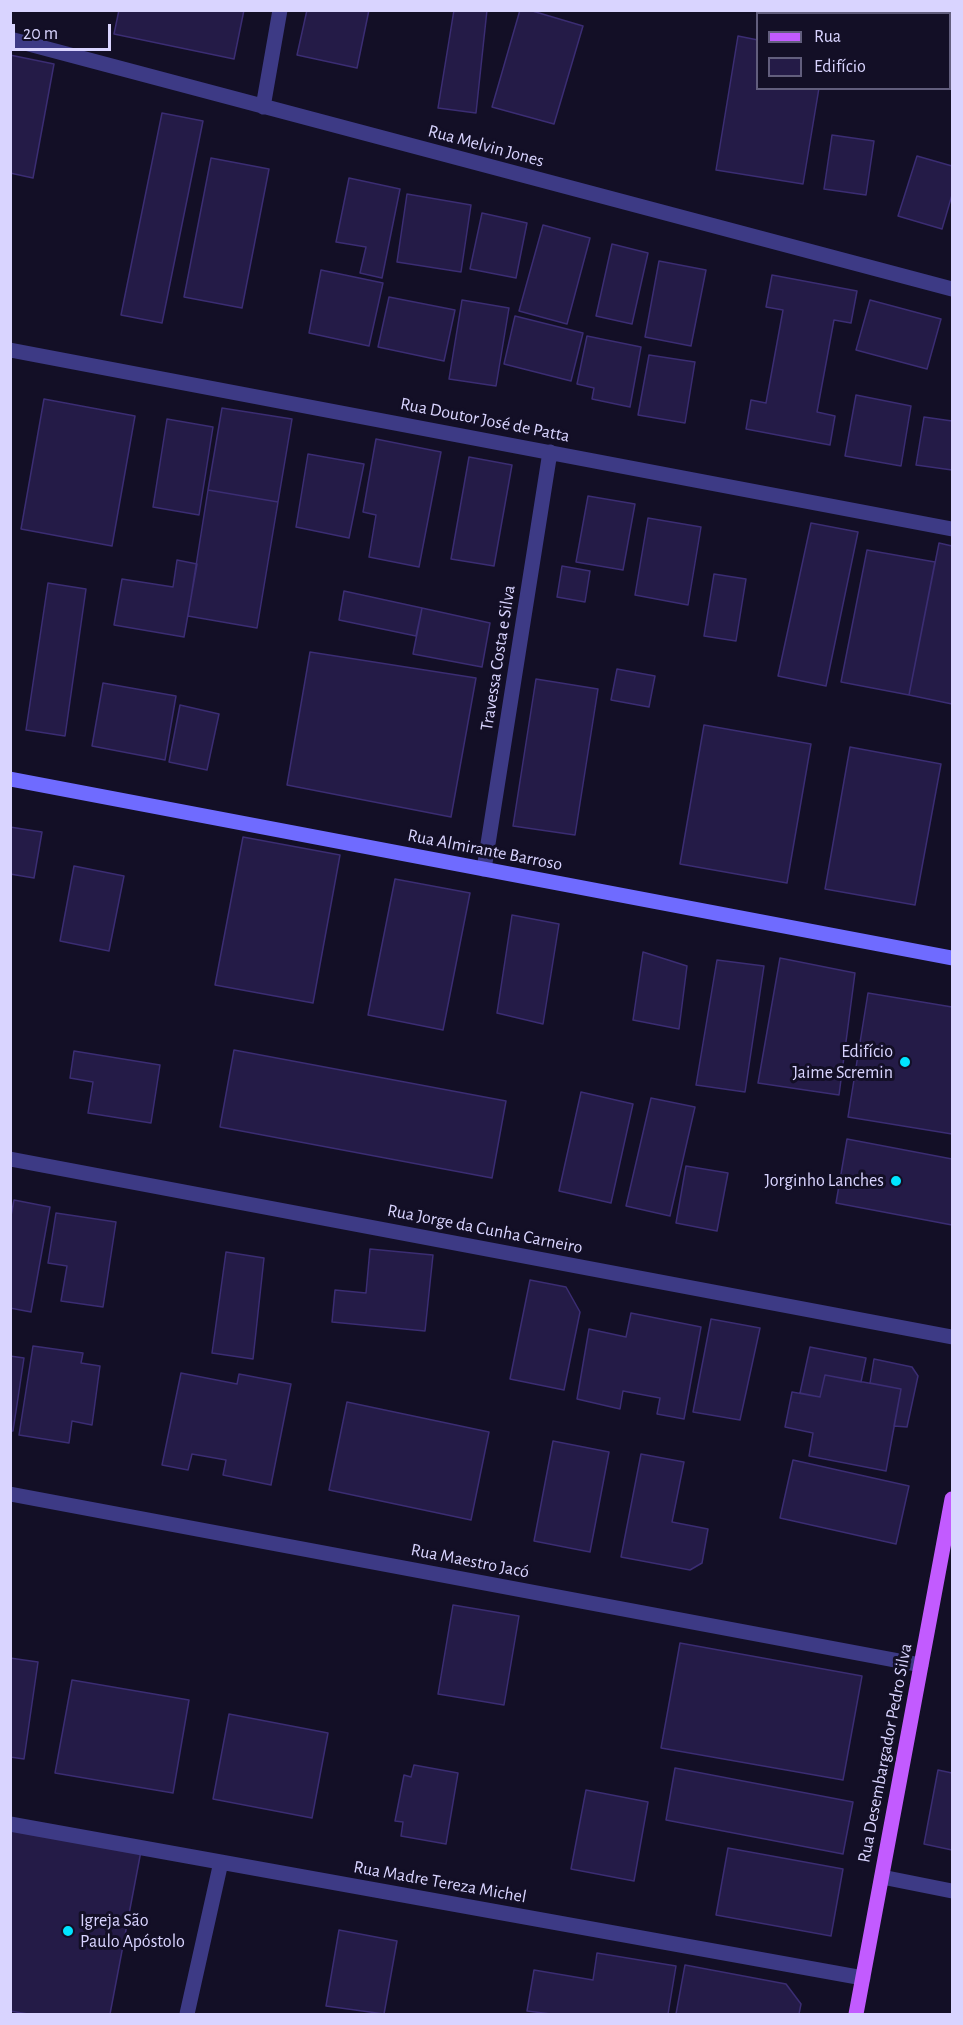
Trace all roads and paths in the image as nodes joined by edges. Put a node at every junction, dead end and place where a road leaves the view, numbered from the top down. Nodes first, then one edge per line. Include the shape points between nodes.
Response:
1 (280, 10) edge
2 (10, 39) edge
3 (263, 107) junction
4 (952, 289) edge
5 (10, 350) edge
6 (550, 452) junction
7 (952, 529) edge
8 (10, 779) edge
9 (484, 869) junction
10 (952, 958) edge
11 (10, 1160) edge
12 (952, 1337) edge
13 (10, 1494) edge
14 (952, 1499) edge
15 (921, 1665) junction
16 (10, 1824) edge
17 (221, 1862) junction
18 (882, 1877) junction
19 (952, 1891) edge
20 (863, 1978) junction
21 (187, 2014) edge
22 (856, 2014) edge

1 - 3 street
2 - 3 street, Rua Melvin Jones
3 - 4 street, Rua Melvin Jones
5 - 6 street, Rua Doutor José de Patta
6 - 7 street, Rua Doutor José de Patta
6 - 9 street, Travessa Costa e Silva
8 - 9 main road, Rua Almirante Barroso
9 - 10 main road, Rua Almirante Barroso
11 - 12 street, Rua Jorge da Cunha Carneiro
13 - 15 street, Rua Maestro Jacó
14 - 15 main road, Rua Desembargador Pedro Silva
15 - 18 main road, Rua Desembargador Pedro Silva
16 - 17 street, Rua Madre Tereza Michel
17 - 20 street, Rua Madre Tereza Michel
17 - 21 street
18 - 19 street
18 - 20 main road, Rua Desembargador Pedro Silva
20 - 22 main road, Rua Desembargador Pedro Silva

